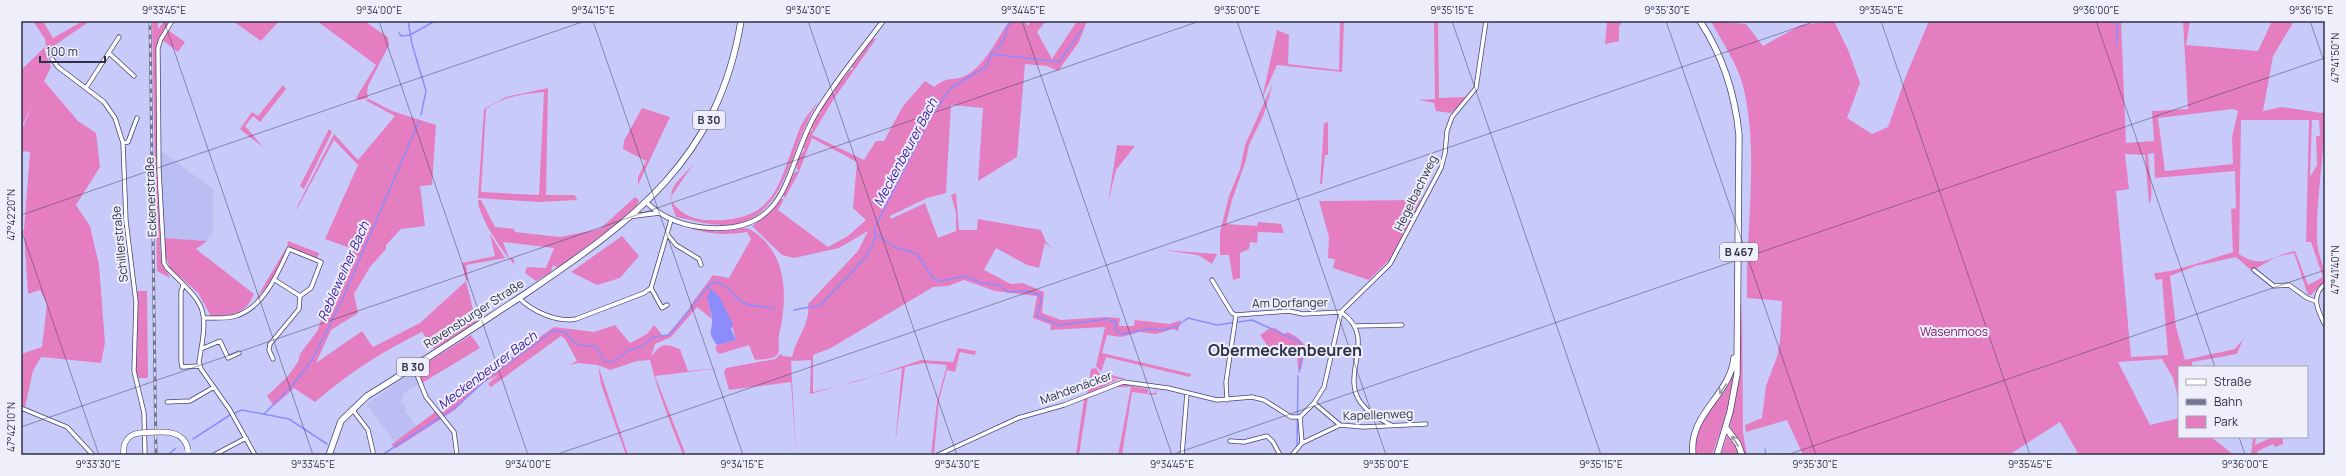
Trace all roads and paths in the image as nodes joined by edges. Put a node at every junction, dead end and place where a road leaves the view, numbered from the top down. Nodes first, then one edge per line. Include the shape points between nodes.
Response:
1 (172, 21) edge
2 (741, 21) edge
3 (883, 21) edge
4 (1486, 21) edge
5 (1700, 21) edge
6 (119, 37) dead end
7 (109, 53) junction
8 (52, 59) dead end
9 (134, 76) dead end
10 (86, 88) junction
11 (137, 118) dead end
12 (123, 143) junction
13 (647, 203) junction
14 (658, 213) junction
15 (633, 216) junction
16 (671, 220) junction
17 (667, 234) junction
18 (701, 265) dead end
19 (2254, 270) dead end
20 (275, 280) junction
21 (1212, 280) dead end
22 (2325, 284) edge
23 (183, 285) junction
24 (652, 288) junction
25 (300, 296) junction
26 (519, 298) junction
27 (2316, 301) junction
28 (667, 305) dead end
29 (1341, 312) junction
30 (205, 318) junction
31 (1235, 319) junction
32 (1402, 325) dead end
33 (2325, 325) edge
34 (1355, 326) junction
35 (201, 349) junction
36 (239, 353) dead end
37 (1738, 353) junction
38 (273, 359) dead end
39 (200, 366) junction
40 (414, 367) junction
41 (214, 387) junction
42 (1187, 393) junction
43 (1227, 400) junction
44 (167, 402) dead end
45 (1314, 403) junction
46 (21, 408) edge
47 (352, 409) junction
48 (1298, 417) junction
49 (1426, 424) dead end
50 (1340, 425) junction
51 (1391, 425) junction
52 (1726, 428) junction
53 (246, 438) junction
54 (1230, 441) dead end
55 (1301, 444) junction
56 (188, 452) edge
57 (373, 452) dead end
58 (93, 455) edge
59 (124, 455) edge
60 (145, 455) edge
61 (214, 455) edge
62 (255, 455) edge
63 (329, 455) edge
64 (457, 455) edge
65 (938, 455) edge
66 (1182, 455) edge
67 (1280, 455) edge
68 (1292, 455) edge
69 (1692, 455) edge
70 (1717, 455) edge
71 (1742, 455) edge

1 - 23 street, Eckenerstraße via 158,48 163,253 167,268
2 - 13 main road, B 30 via 727,79 707,125 681,164
3 - 16 street via 835,83 815,116 784,191 767,212 748,224 729,228 707,228
4 - 29 street, Hegelbachweg via 1476,88 1452,117 1441,168 1390,264
5 - 37 main road, B 467 via 1726,70 1736,112 1740,167
6 - 7 street
7 - 9 street
7 - 10 street
8 - 10 street, Schillerstraße via 58,68
10 - 12 street, Schillerstraße via 109,109
11 - 12 street via 128,142
12 - 60 street, Schillerstraße via 127,225 136,302 134,371 144,413
13 - 14 street
13 - 15 main road, Ravensburger Straße / B 30
14 - 15 street
14 - 16 street
15 - 26 main road, Ravensburger Straße / B 30
16 - 17 street
17 - 18 street via 676,245 699,259
17 - 24 street
19 - 27 street via 2274,286 2289,285
20 - 25 street
20 - 25 street via 289,249 321,262 311,288
20 - 30 street via 244,312 230,318
21 - 31 street
22 - 27 street via 2317,294
23 - 30 street, Eckenerstraße via 200,302
23 - 39 street via 180,292 182,367
24 - 26 street via 630,299 565,321 543,314
24 - 28 street via 662,308
25 - 38 street via 299,309 291,322 270,344 269,350
26 - 40 main road, Ravensburger Straße / B 30
27 - 33 street
29 - 31 street, Am Dorfanger via 1303,314 1289,311
29 - 34 street
29 - 45 street, Am Dorfanger via 1327,377
30 - 35 street, Eckenerstraße
31 - 43 street via 1226,382
32 - 34 street
34 - 51 street via 1359,352 1354,374 1354,390 1364,408
35 - 36 street via 220,341 228,358
35 - 39 street, Eckenerstraße
37 - 52 main road, B 467 via 1735,391
37 -> 69 main road via 1725,387 1697,423 1692,439
39 - 41 street
40 - 47 main road, Ravensburger Straße / B 30
40 - 64 street via 426,397 454,432
41 - 44 street via 190,401
41 - 53 street
42 - 43 street, Mahdenäcker
42 - 65 street, Mahdenäcker via 1130,382 1118,383 1083,398 1018,418
42 - 66 street
43 - 48 street via 1252,397 1264,400 1288,416
45 - 48 street, Am Dorfanger
45 - 50 street
46 - 58 street via 67,427
47 - 57 street via 368,430
47 - 63 main road, Ravensburger Straße / B 30 via 341,421
48 - 55 street
49 - 51 street, Kapellenweg
50 - 51 street, Kapellenweg
50 - 55 street, Kapellenweg
52 - 70 main road, B 467
71 -> 52 main road via 1738,444
53 - 61 street
53 - 62 street
54 - 67 street via 1244,442 1267,436
55 - 68 street, Kapellenweg
56 - 59 main road, bridge via 185,441 176,434 140,432 132,434 126,440

